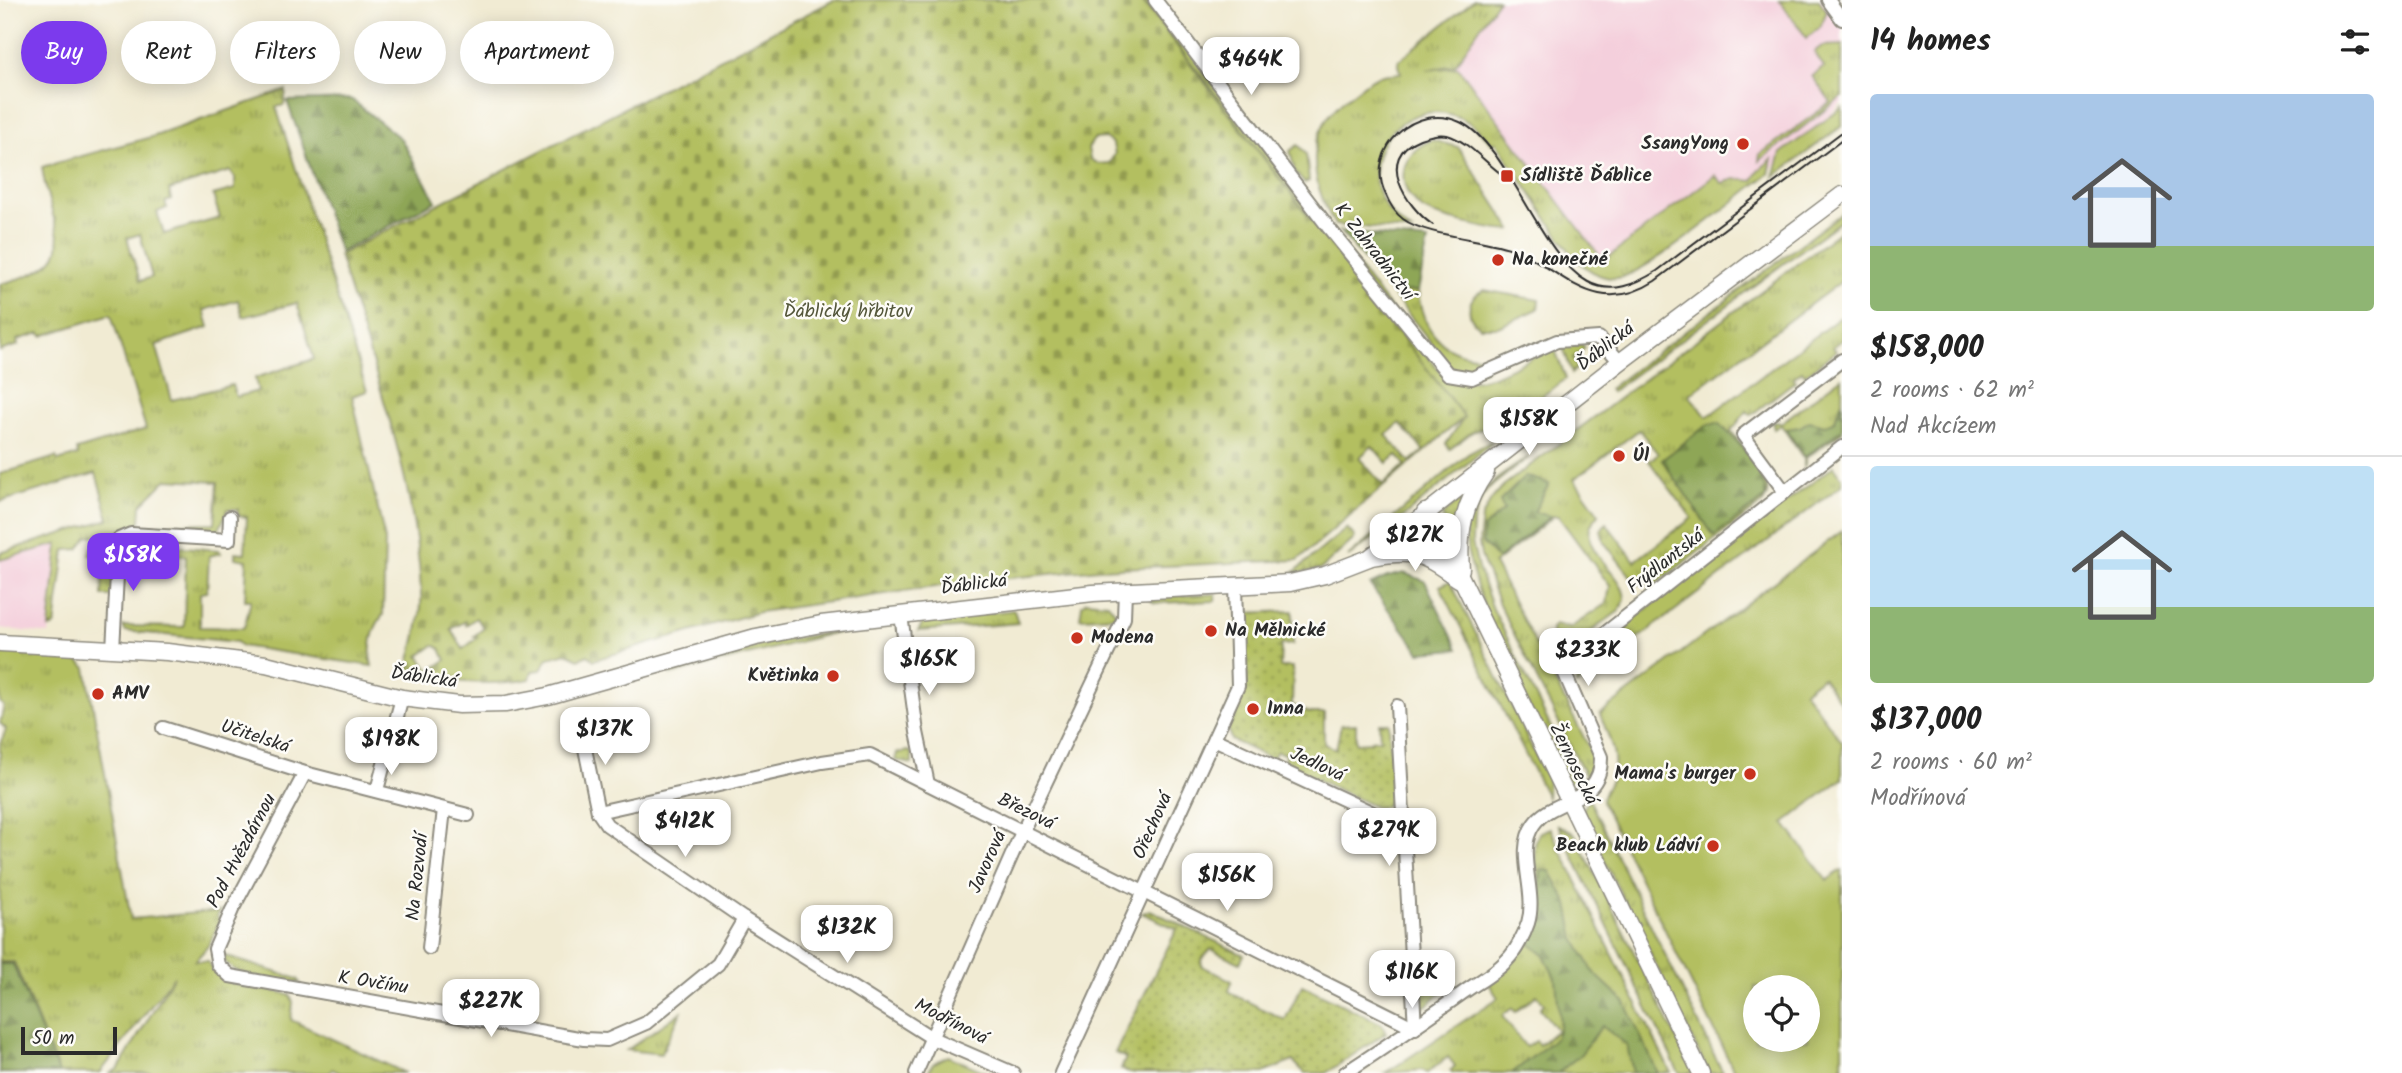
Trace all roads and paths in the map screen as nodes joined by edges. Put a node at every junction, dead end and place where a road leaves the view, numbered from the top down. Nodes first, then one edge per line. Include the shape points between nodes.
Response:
1 (1155, 0) edge
2 (1828, 0) edge
3 (1842, 19) edge
4 (1842, 195) edge
5 (1842, 360) edge
6 (1620, 362) junction
7 (1842, 447) edge
8 (1495, 460) junction
9 (1785, 492) junction
10 (1425, 512) junction
11 (230, 517) dead end
12 (1369, 558) junction
13 (1462, 582) junction
14 (1235, 586) junction
15 (1125, 590) junction
16 (901, 615) junction
17 (0, 643) edge
18 (113, 649) junction
19 (402, 698) junction
20 (1397, 706) dead end
21 (163, 728) dead end
22 (580, 729) dead end
23 (1214, 739) junction
24 (306, 773) junction
25 (928, 784) junction
26 (377, 790) junction
27 (1567, 803) junction
28 (444, 809) junction
29 (598, 812) junction
30 (468, 815) dead end
31 (1404, 827) junction
32 (1022, 832) junction
33 (1146, 891) junction
34 (744, 919) junction
35 (429, 948) dead end
36 (215, 949) joint
37 (1415, 1028) junction
38 (932, 1038) junction
39 (916, 1073) edge
40 (1013, 1073) edge
41 (1062, 1073) edge
42 (1345, 1073) edge
43 (1701, 1073) edge

1 - 6 street, K Zahradnictví via 1329,228 1448,374 1472,379 1557,341 1599,338
2 - 3 street
4 - 6 main road, Ďáblická
5 - 9 street via 1743,435
6 - 8 main road, Ďáblická
7 - 9 street, Frýdlantská
8 - 10 main road, Ďáblická
8 - 13 main road via 1478,483 1461,522
9 - 27 street, Frýdlantská via 1562,667 1601,757 1595,783
10 - 12 main road, Ďáblická
10 - 13 main road, Žernosecká
11 - 18 street via 229,540 131,534 119,539
12 - 13 main road via 1418,555
12 - 14 main road, Ďáblická via 1301,581
13 - 27 main road, Žernosecká
14 - 15 main road, Ďáblická
14 - 23 street, Ořechová via 1238,686
15 - 16 main road, Ďáblická
15 - 32 street, Javorová via 1124,618
16 - 19 main road, Ďáblická via 756,637 506,704 459,705
16 - 25 street
17 - 18 main road, Ďáblická
18 - 19 main road, Ďáblická via 266,664
19 - 26 street
20 - 31 street
21 - 24 street, Učitelská
22 - 29 street
23 - 31 street, Jedlová
23 - 33 street, Ořechová
24 - 26 street, Učitelská
24 - 36 street, Pod Hvězdárnou
25 - 29 street, Březová via 870,755
25 - 32 street, Březová
26 - 28 street, Učitelská
27 - 37 street via 1536,820 1528,833 1532,899 1528,922 1507,960
27 - 43 main road, Žernosecká
28 - 30 street, Učitelská
28 - 35 street, Na Rozvodí
29 - 34 street, Modřínová via 622,837
31 - 37 street
32 - 33 street, Březová
32 - 38 street, Javorová
33 - 37 street, Březová
33 - 41 street, Ořechová
34 - 36 street, K Ovčínu via 718,964 646,1023 607,1040 230,976 218,965
34 - 38 street, Modřínová
37 - 42 street
38 - 39 street, Javorová
38 - 40 street, Modřínová

